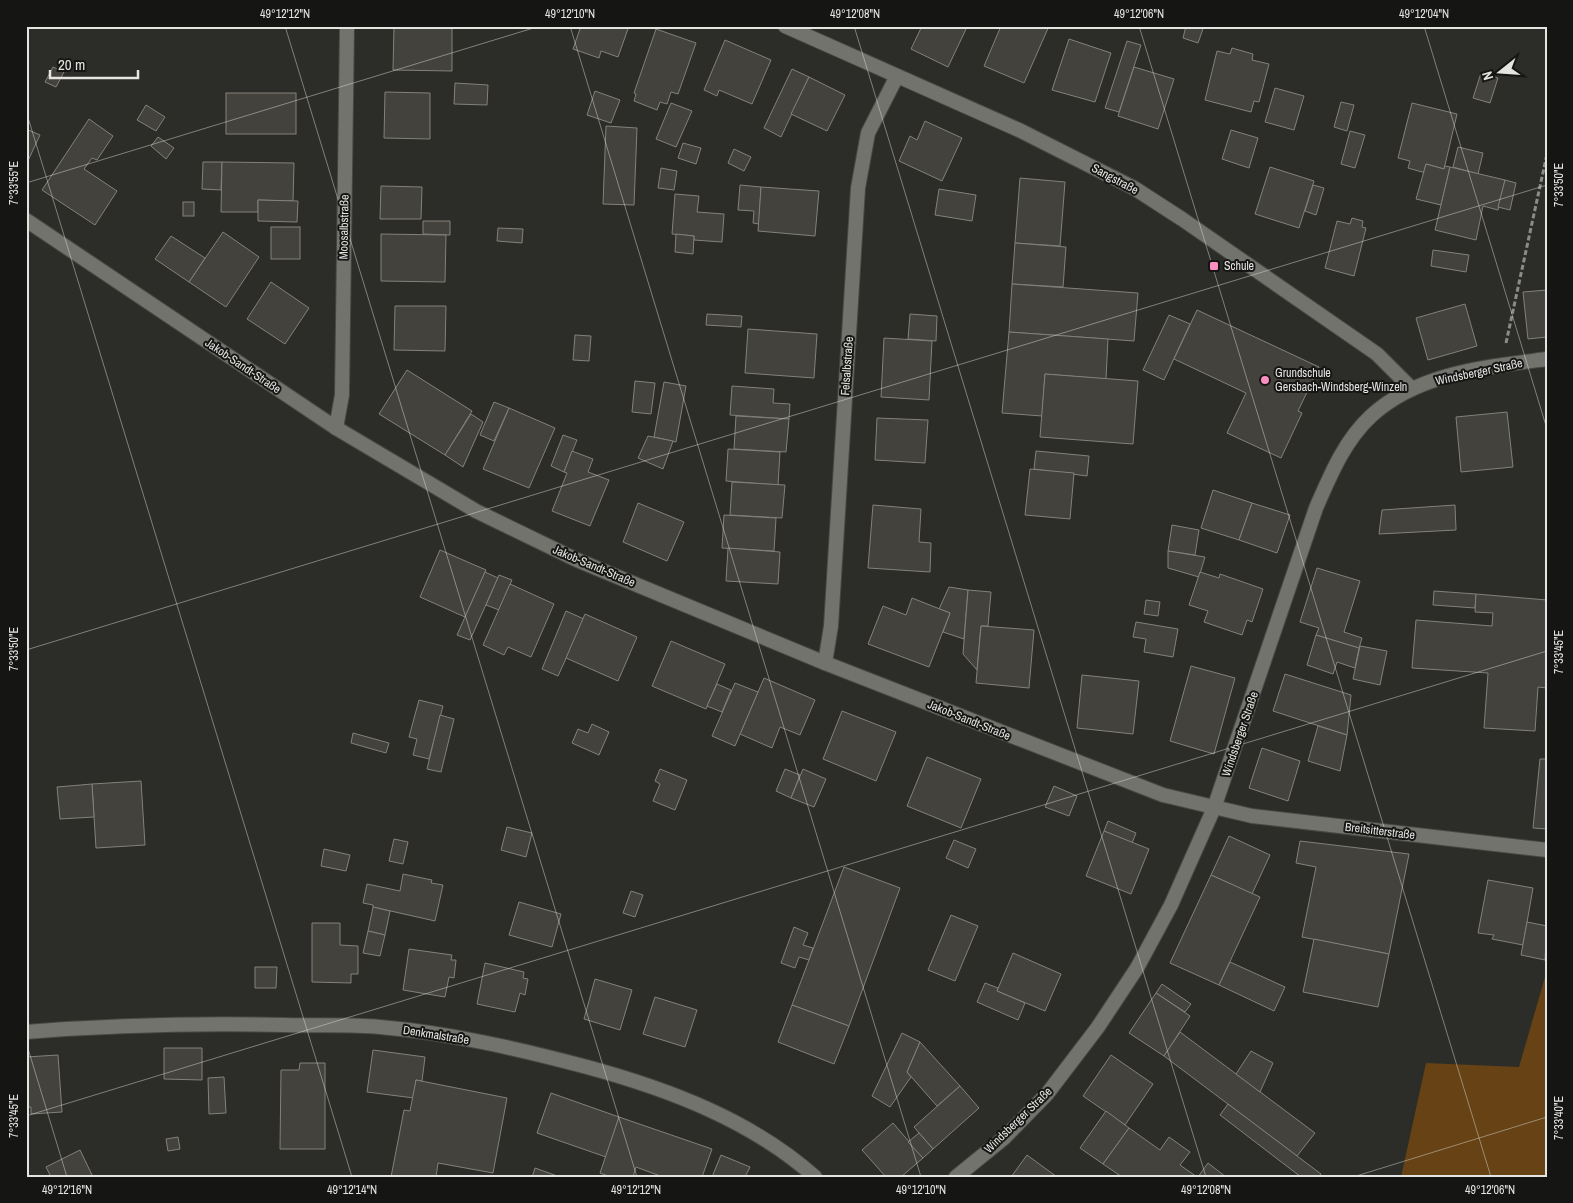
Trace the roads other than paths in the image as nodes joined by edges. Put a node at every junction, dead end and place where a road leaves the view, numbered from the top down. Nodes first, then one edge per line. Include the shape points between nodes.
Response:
1 (347, 26) edge
2 (785, 26) edge
3 (897, 76) junction
4 (26, 220) edge
5 (1547, 359) edge
6 (1412, 389) junction
7 (336, 428) junction
8 (825, 663) junction
9 (1214, 808) junction
10 (1547, 850) edge
11 (26, 1032) edge
12 (815, 1177) edge
13 (956, 1177) edge

1 - 7 street, Moosalbstraße via 342,395
2 - 3 street, Sangstraße
3 - 6 street, Sangstraße via 1019,130 1134,188 1377,354
3 - 8 street, Felsalbstraße via 868,133 858,188 831,626
4 - 7 street, Jakob-Sandt-Straße
5 - 6 street, Windsberger Straße via 1440,378
6 - 9 street, Windsberger Straße via 1370,417 1334,467 1316,508
7 - 8 street, Jakob-Sandt-Straße via 476,511 525,536
8 - 9 street, Jakob-Sandt-Straße via 1163,795
9 - 10 street, Breitsitterstraße via 1252,816
9 - 13 street, Windsberger Straße via 1167,913 1137,968 1098,1027 1047,1094 1004,1138
11 - 12 street, Denkmalstraße via 121,1025 255,1024 379,1027 427,1032 561,1060 688,1100 766,1140

